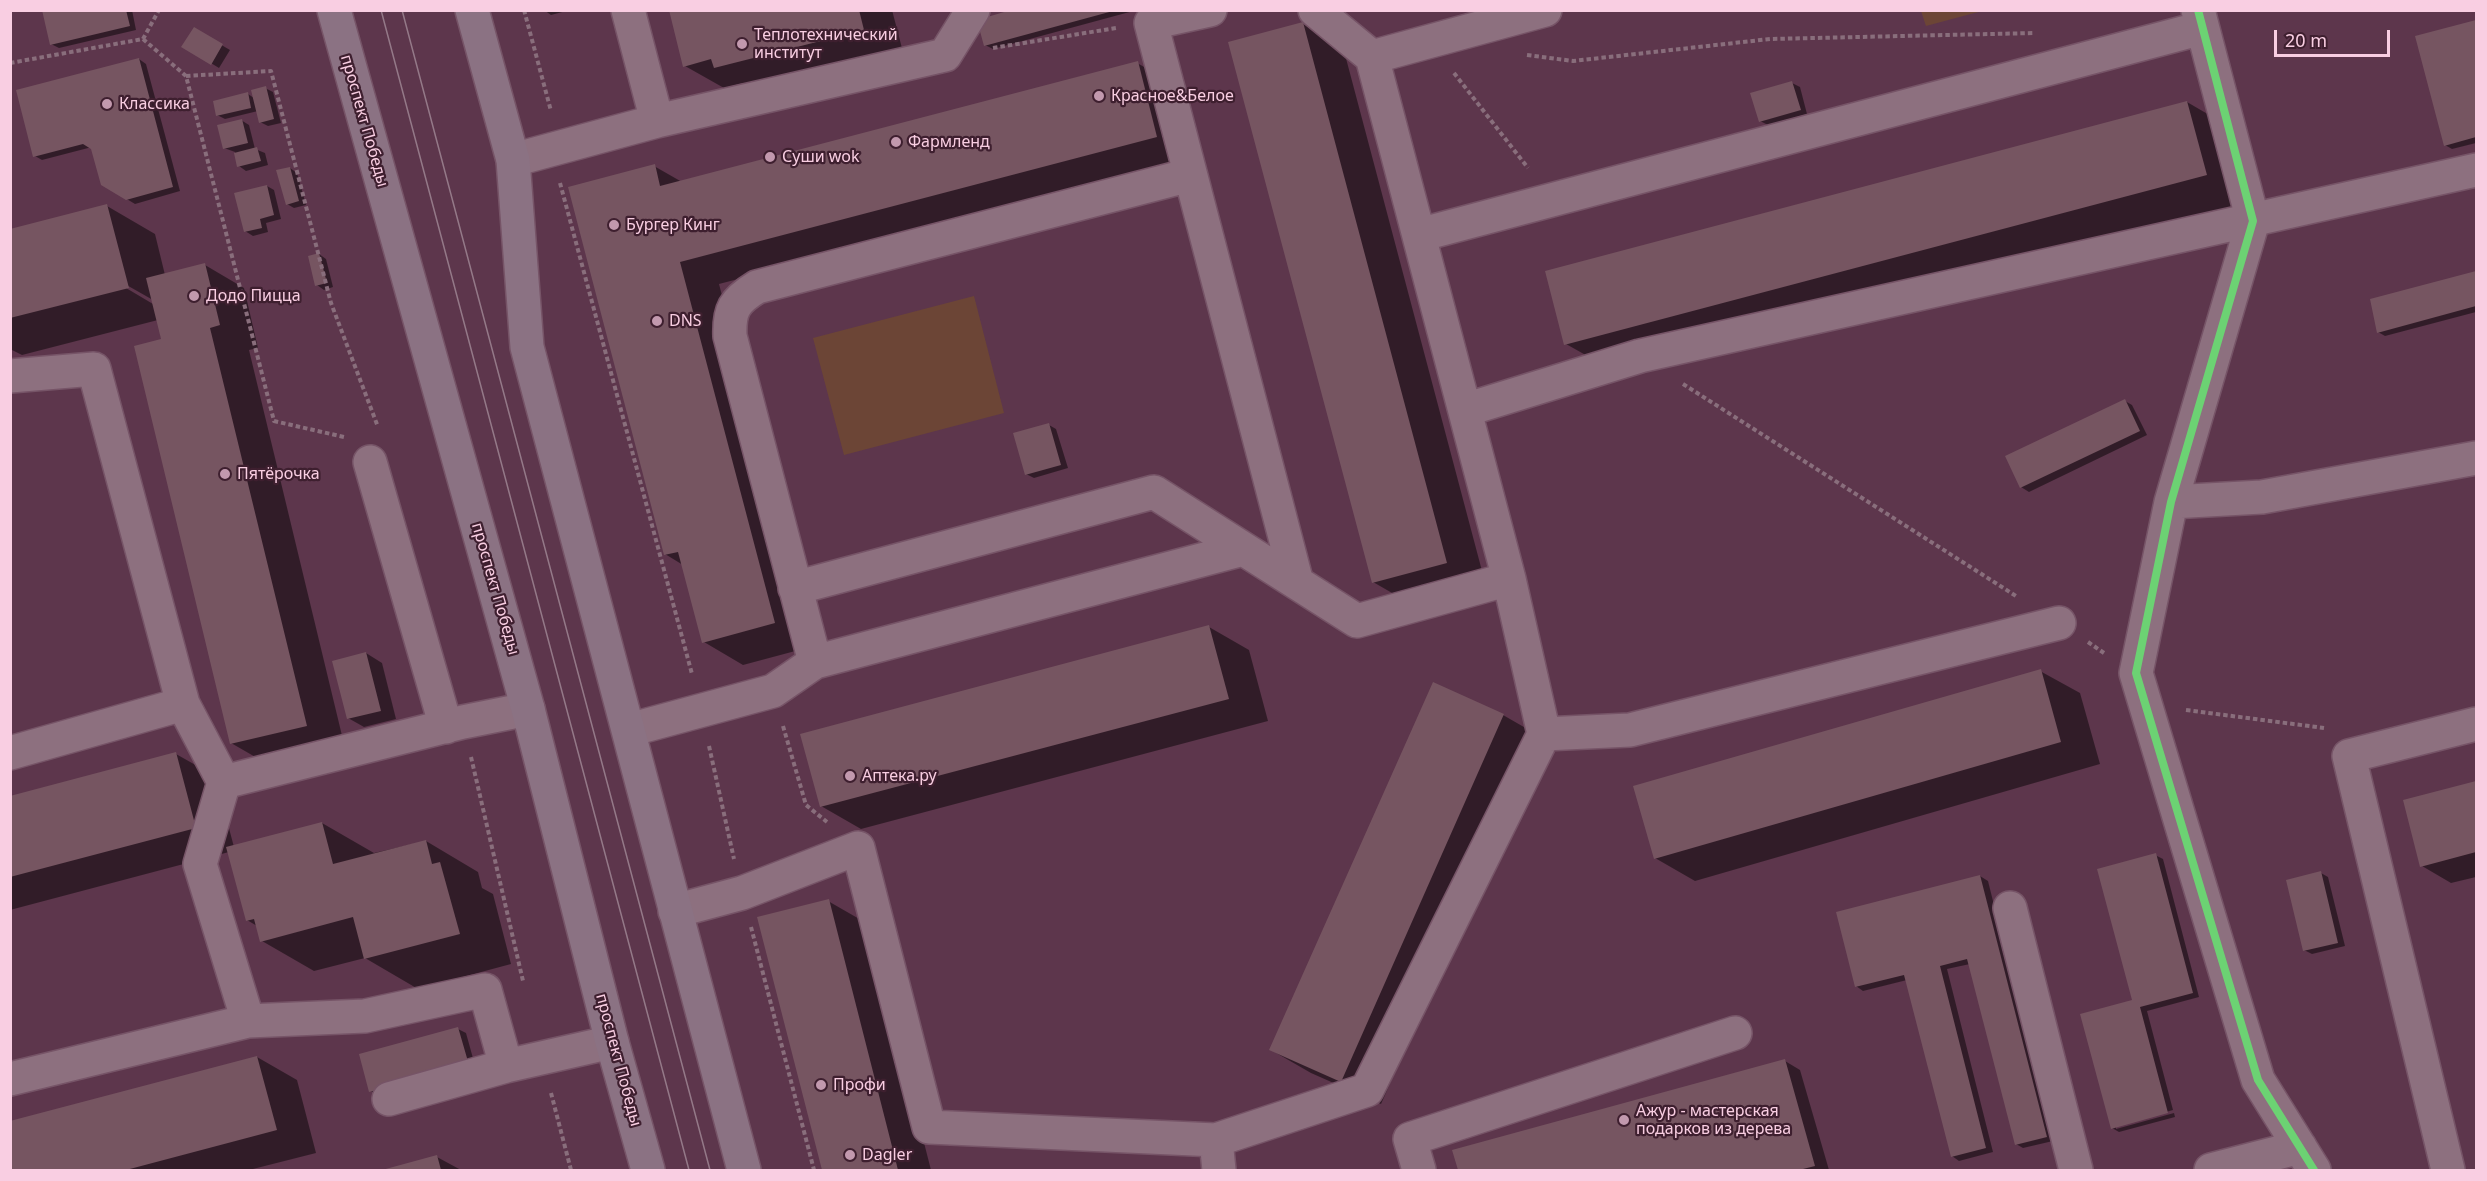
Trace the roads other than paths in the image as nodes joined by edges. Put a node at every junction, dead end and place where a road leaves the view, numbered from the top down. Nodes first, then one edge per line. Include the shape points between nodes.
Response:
1 (334, 10) edge
2 (472, 10) edge
3 (628, 10) edge
4 (973, 10) edge
5 (1209, 10) edge
6 (1314, 10) edge
7 (1545, 10) edge
8 (2200, 20) edge
9 (1372, 57) junction
10 (657, 121) junction
11 (513, 160) junction
12 (2476, 170) edge
13 (1190, 175) junction
14 (2253, 221) junction
15 (1419, 235) junction
16 (10, 376) edge
17 (1465, 410) junction
18 (376, 449) road end
19 (2476, 458) edge
20 (2171, 502) junction
21 (1243, 549) junction
22 (1509, 579) junction
23 (1297, 583) junction
24 (795, 588) junction
25 (2059, 623) road end
26 (815, 662) junction
27 (183, 704) junction
28 (528, 709) junction
29 (2476, 724) edge
30 (446, 727) junction
31 (628, 730) junction
32 (1544, 734) junction
33 (10, 753) edge
34 (224, 782) junction
35 (2010, 908) dead end
36 (675, 911) junction
37 (248, 1021) junction
38 (1735, 1033) dead end
39 (612, 1042) junction
40 (506, 1066) junction
41 (10, 1079) edge
42 (389, 1099) dead end
43 (1217, 1155) edge
44 (2307, 1159) edge
45 (2476, 1164) edge
46 (648, 1170) edge
47 (744, 1170) edge
48 (1419, 1170) edge
49 (2076, 1170) edge
50 (2211, 1170) edge
51 (2450, 1170) edge

1 - 28 main road, проспект Победы
2 - 11 main road
3 - 10 street
4 - 10 street via 945,55
5 - 13 street via 1150,23
6 - 9 street
7 - 9 street
8 - 14 street
8 - 15 street
9 - 15 street
10 - 11 street
11 - 31 main road via 527,347
12 - 14 street
13 - 23 street
13 - 24 street via 757,288 741,297 729,321 730,336
14 - 17 street via 1640,356
14 - 20 street
15 - 17 street
16 - 27 street via 94,369
17 - 22 street
18 - 30 street
19 - 20 street via 2262,497
20 - 44 street via 2136,673 2258,1080
21 - 23 street
21 - 24 street via 1154,492
21 - 26 street
22 - 23 street via 1358,621
22 - 32 street
24 - 26 street
25 - 32 street via 1630,730
26 - 31 street via 773,691
27 - 33 street
27 - 34 street
28 - 30 street
28 - 39 main road, проспект Победы
29 - 51 street via 2349,756
30 - 34 street
31 - 36 main road
32 - 43 street via 1367,1090
34 - 37 street via 200,864
35 - 49 street
36 - 43 street via 742,893 858,848 929,1127
36 - 47 main road
37 - 40 street via 365,1016 485,990
37 - 41 street
38 - 48 street via 1410,1139
39 - 40 street
39 - 46 main road, проспект Победы
40 - 42 street
44 - 50 street
45 - 51 street

